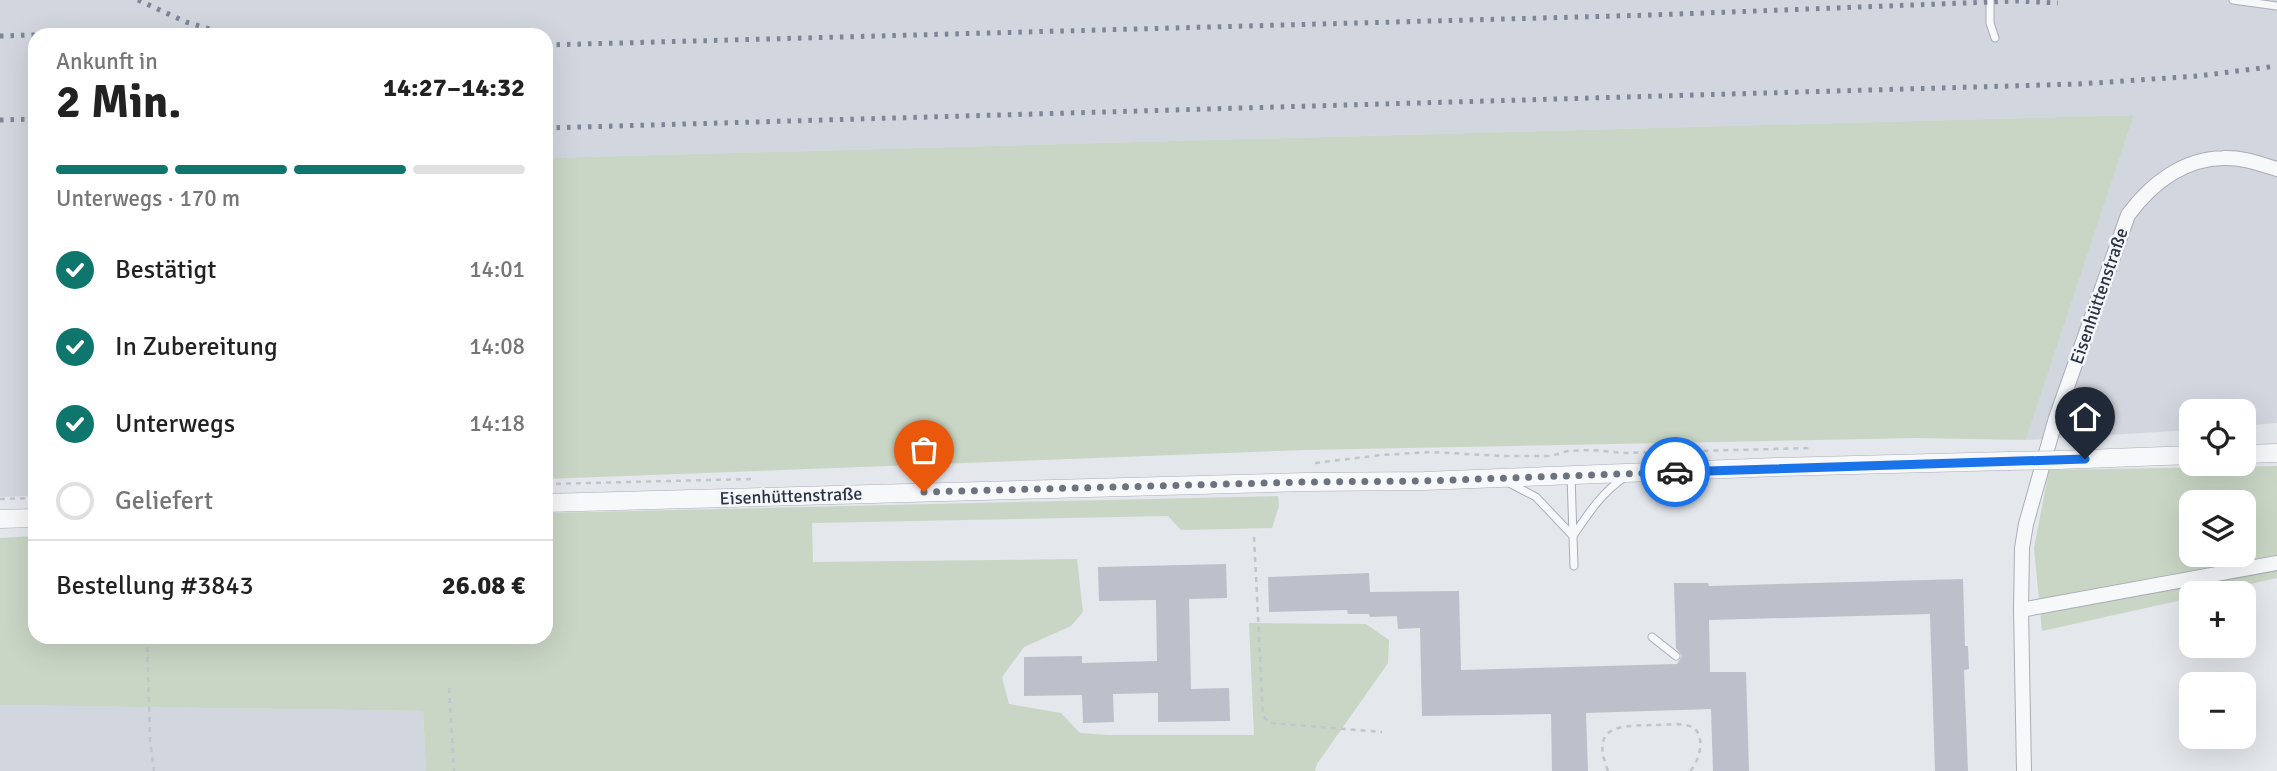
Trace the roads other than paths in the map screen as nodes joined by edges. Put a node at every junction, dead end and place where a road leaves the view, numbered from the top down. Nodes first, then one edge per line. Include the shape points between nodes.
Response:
1 (1990, 0) edge
2 (2233, 0) edge
3 (2277, 6) edge
4 (1995, 38) dead end
5 (2277, 169) edge
6 (2277, 453) edge
7 (2256, 454) edge
8 (2179, 456) edge
9 (1631, 473) junction
10 (1571, 475) junction
11 (1499, 478) junction
12 (553, 503) edge
13 (28, 518) edge
14 (0, 519) edge
15 (1573, 536) junction
16 (2277, 563) edge
17 (1574, 566) dead end
18 (2021, 610) junction
19 (1652, 637) dead end
20 (1676, 656) dead end
21 (2024, 771) edge

1 - 4 lane
2 - 3 lane
5 - 18 street, Eisenhüttenstraße via 2222,158 2181,167 2142,197 2128,215 2039,474 2022,548
6 - 7 street
8 - 9 street, Eisenhüttenstraße, bridge
9 - 10 street, Eisenhüttenstraße
9 - 15 lane via 1600,498
10 - 11 street, Eisenhüttenstraße
10 - 15 lane
11 - 12 street, Eisenhüttenstraße
11 - 15 lane via 1536,497
13 - 14 street
15 - 17 lane
16 - 18 street
18 - 21 street, Eisenhüttenstraße
19 - 20 lane

